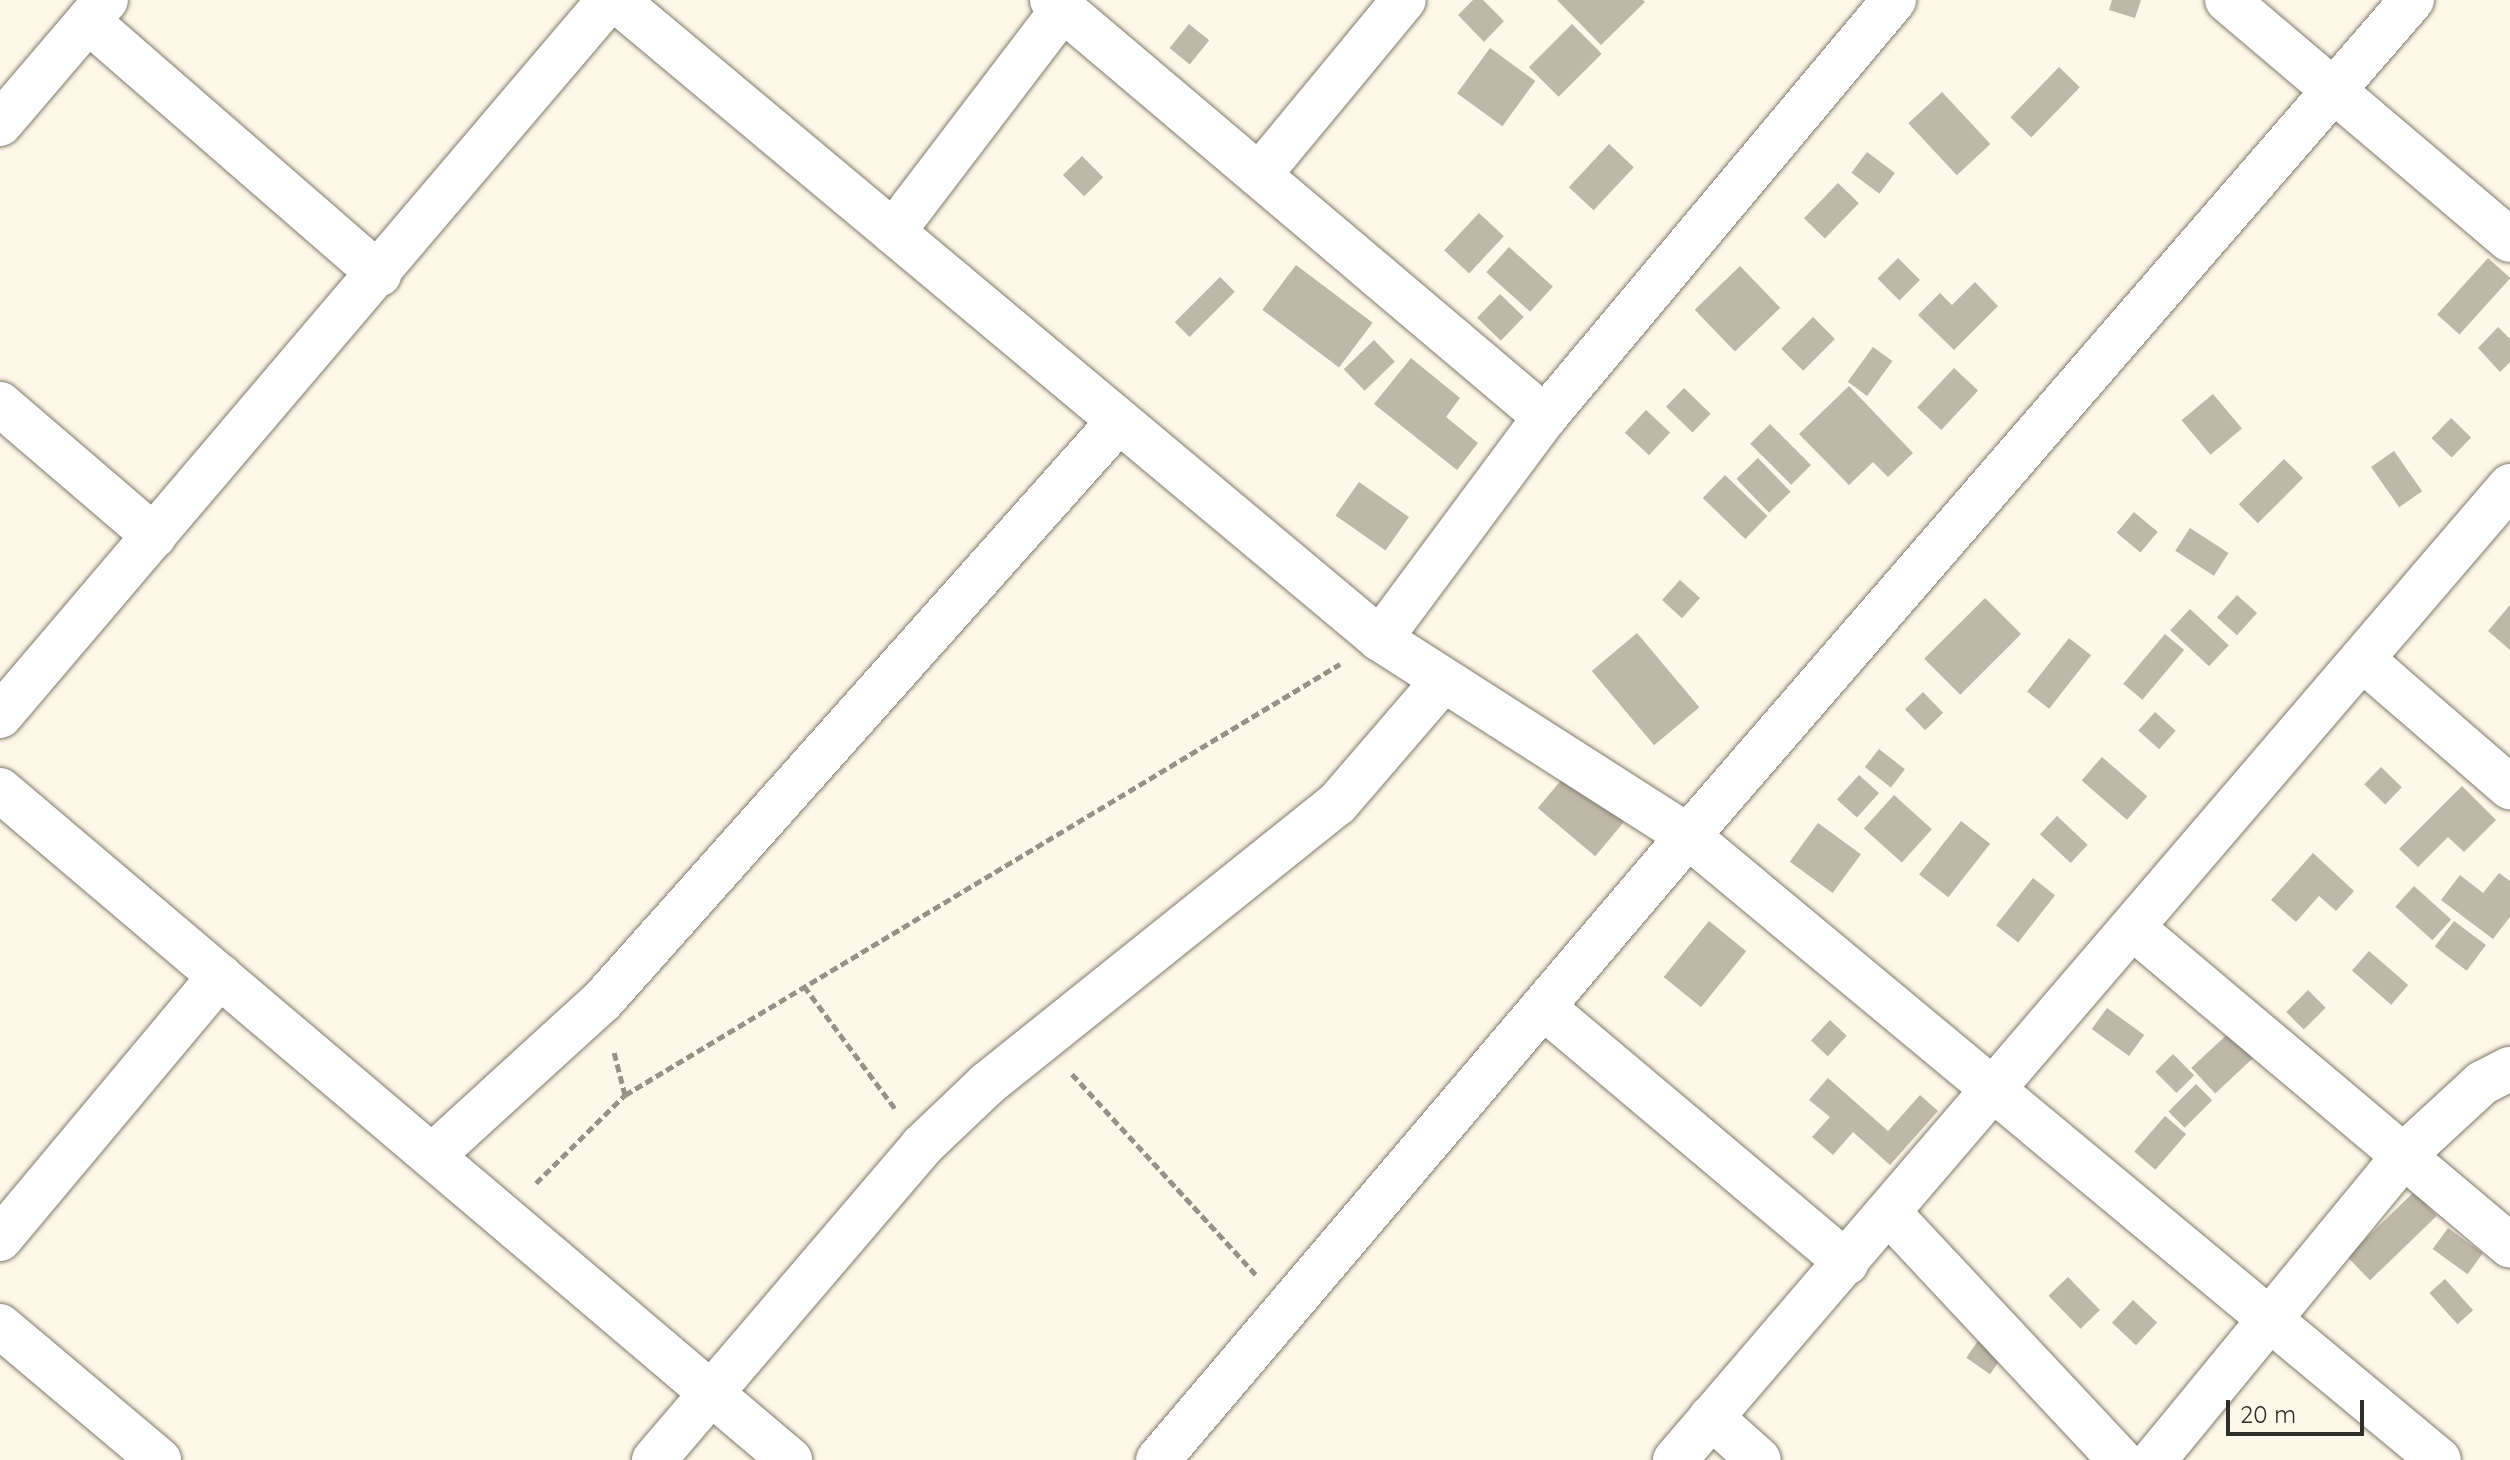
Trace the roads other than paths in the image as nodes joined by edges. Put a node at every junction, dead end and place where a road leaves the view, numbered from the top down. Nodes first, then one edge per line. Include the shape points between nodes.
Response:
1 (609, 0) edge
2 (616, 0) edge
3 (1404, 0) edge
4 (1894, 0) edge
5 (2227, 0) edge
6 (2412, 0) edge
7 (1057, 5) edge
8 (97, 10) edge
9 (2334, 90) junction
10 (0, 124) edge
11 (1259, 175) junction
12 (893, 232) junction
13 (2510, 240) edge
14 (379, 274) junction
15 (0, 404) edge
16 (1545, 417) junction
17 (1119, 421) junction
18 (2510, 486) edge
19 (154, 536) junction
20 (1380, 639) junction
21 (2362, 659) junction
22 (1442, 682) junction
23 (0, 716) edge
24 (2510, 787) edge
25 (0, 790) edge
26 (1688, 836) junction
27 (2133, 928) junction
28 (220, 976) junction
29 (1543, 1007) junction
30 (2510, 1069) edge
31 (1996, 1089) junction
32 (2405, 1154) junction
33 (432, 1156) junction
34 (1889, 1213) junction
35 (0, 1239) edge
36 (2510, 1246) edge
37 (1847, 1263) junction
38 (2269, 1315) junction
39 (0, 1326) edge
40 (712, 1394) junction
41 (1711, 1417) junction
42 (159, 1460) edge
43 (654, 1460) edge
44 (790, 1460) edge
45 (1158, 1460) edge
46 (1675, 1460) edge
47 (1759, 1460) edge
48 (2120, 1460) edge
49 (2154, 1460) edge
50 (2439, 1460) edge

1 - 14 street
2 - 12 street
3 - 11 street
4 - 16 street
5 - 9 street
6 - 9 street
7 - 11 street
7 - 12 street
8 - 10 street
8 - 14 street
9 - 13 street
9 - 26 street
11 - 16 street
12 - 17 street
14 - 19 street
15 - 19 street
16 - 20 street
17 - 20 street
17 - 33 street via 602,1001
18 - 21 street
19 - 23 street
20 - 22 street
21 - 24 street
21 - 27 street
22 - 26 street
22 - 40 street via 1337,804 987,1084 922,1146
25 - 28 street
26 - 29 street
26 - 31 street
27 - 31 street
27 - 32 street
28 - 33 street
28 - 35 street
29 - 37 street
29 - 45 street
30 - 32 street via 2482,1083
31 - 34 street
31 - 38 street
32 - 36 street
32 - 38 street
33 - 40 street
34 - 37 street
34 - 48 street
37 - 41 street
38 - 49 street
38 - 50 street
39 - 42 street
40 - 43 street
40 - 44 street
41 - 46 street
41 - 47 street

